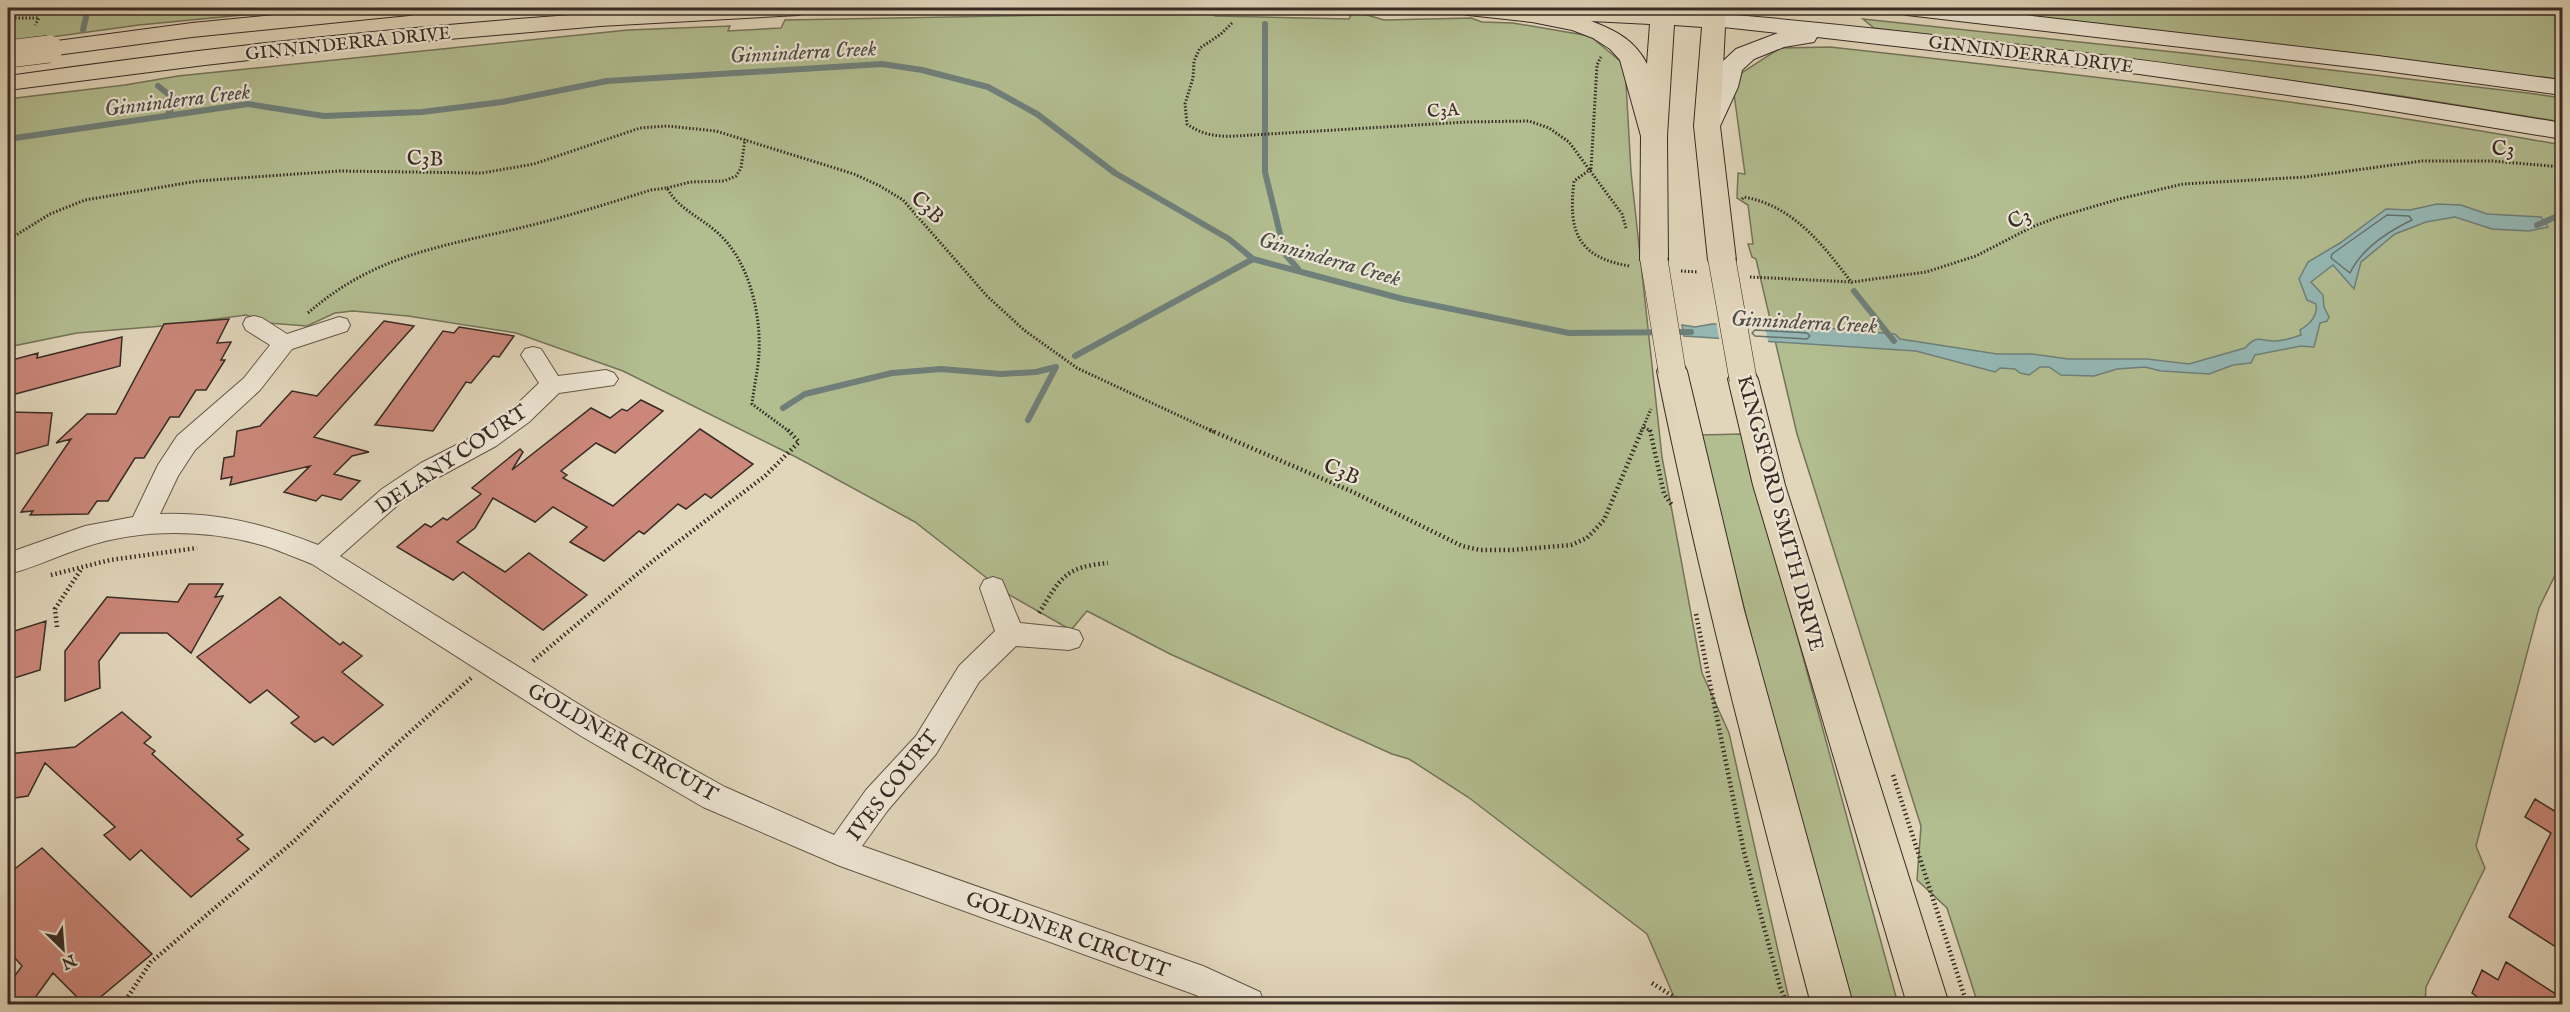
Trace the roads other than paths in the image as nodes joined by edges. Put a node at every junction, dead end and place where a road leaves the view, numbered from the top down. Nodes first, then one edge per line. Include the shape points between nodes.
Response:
1 (408, 8) edge
2 (798, 8) edge
3 (1468, 8) edge
4 (1496, 8) edge
5 (1907, 8) edge
6 (1663, 13) edge
7 (1714, 14) edge
8 (1939, 41) junction
9 (8, 54) edge
10 (8, 83) edge
11 (2562, 88) edge
12 (1707, 126) junction
13 (2562, 131) edge
14 (1654, 136) junction
15 (254, 324) dead end
16 (339, 325) dead end
17 (284, 343) junction
18 (533, 355) dead end
19 (606, 379) dead end
20 (552, 385) junction
21 (142, 525) junction
22 (321, 557) junction
23 (8, 564) edge
24 (993, 588) dead end
25 (1010, 634) junction
26 (1069, 639) dead end
27 (840, 852) junction
28 (1248, 1005) edge
29 (1832, 1005) edge
30 (1928, 1005) edge

1 - 9 main road, GINNINDERRA DRIVE, bridge
2 - 10 main road, GINNINDERRA DRIVE via 451,32
3 - 14 main road via 1576,23 1621,46 1633,61
4 - 6 main road, GINNINDERRA DRIVE
5 - 11 main road, GINNINDERRA DRIVE
6 - 7 main road, GINNINDERRA DRIVE
6 - 14 main road
7 - 8 main road, GINNINDERRA DRIVE
7 - 12 main road, KINGSFORD SMITH DRIVE
8 - 12 main road via 1816,36 1779,40 1744,54 1730,68
8 - 13 main road, GINNINDERRA DRIVE via 2386,100
12 - 30 main road, KINGSFORD SMITH DRIVE, bridge via 1713,266 1772,496
14 - 29 main road, bridge via 1645,263 1723,594
15 - 17 street
16 - 17 street
17 - 21 street via 252,384 186,443 167,472
18 - 20 street
19 - 20 street
20 - 22 street, DELANY COURT via 487,440 391,496
21 - 22 street, GOLDNER CIRCUIT via 192,523 243,530
21 - 23 street, GOLDNER CIRCUIT via 85,536
22 - 27 street, GOLDNER CIRCUIT via 591,727 714,797
24 - 25 street
25 - 26 street
25 - 27 street, IVES COURT via 969,674 927,745 877,800
27 - 28 street, GOLDNER CIRCUIT via 1203,982

